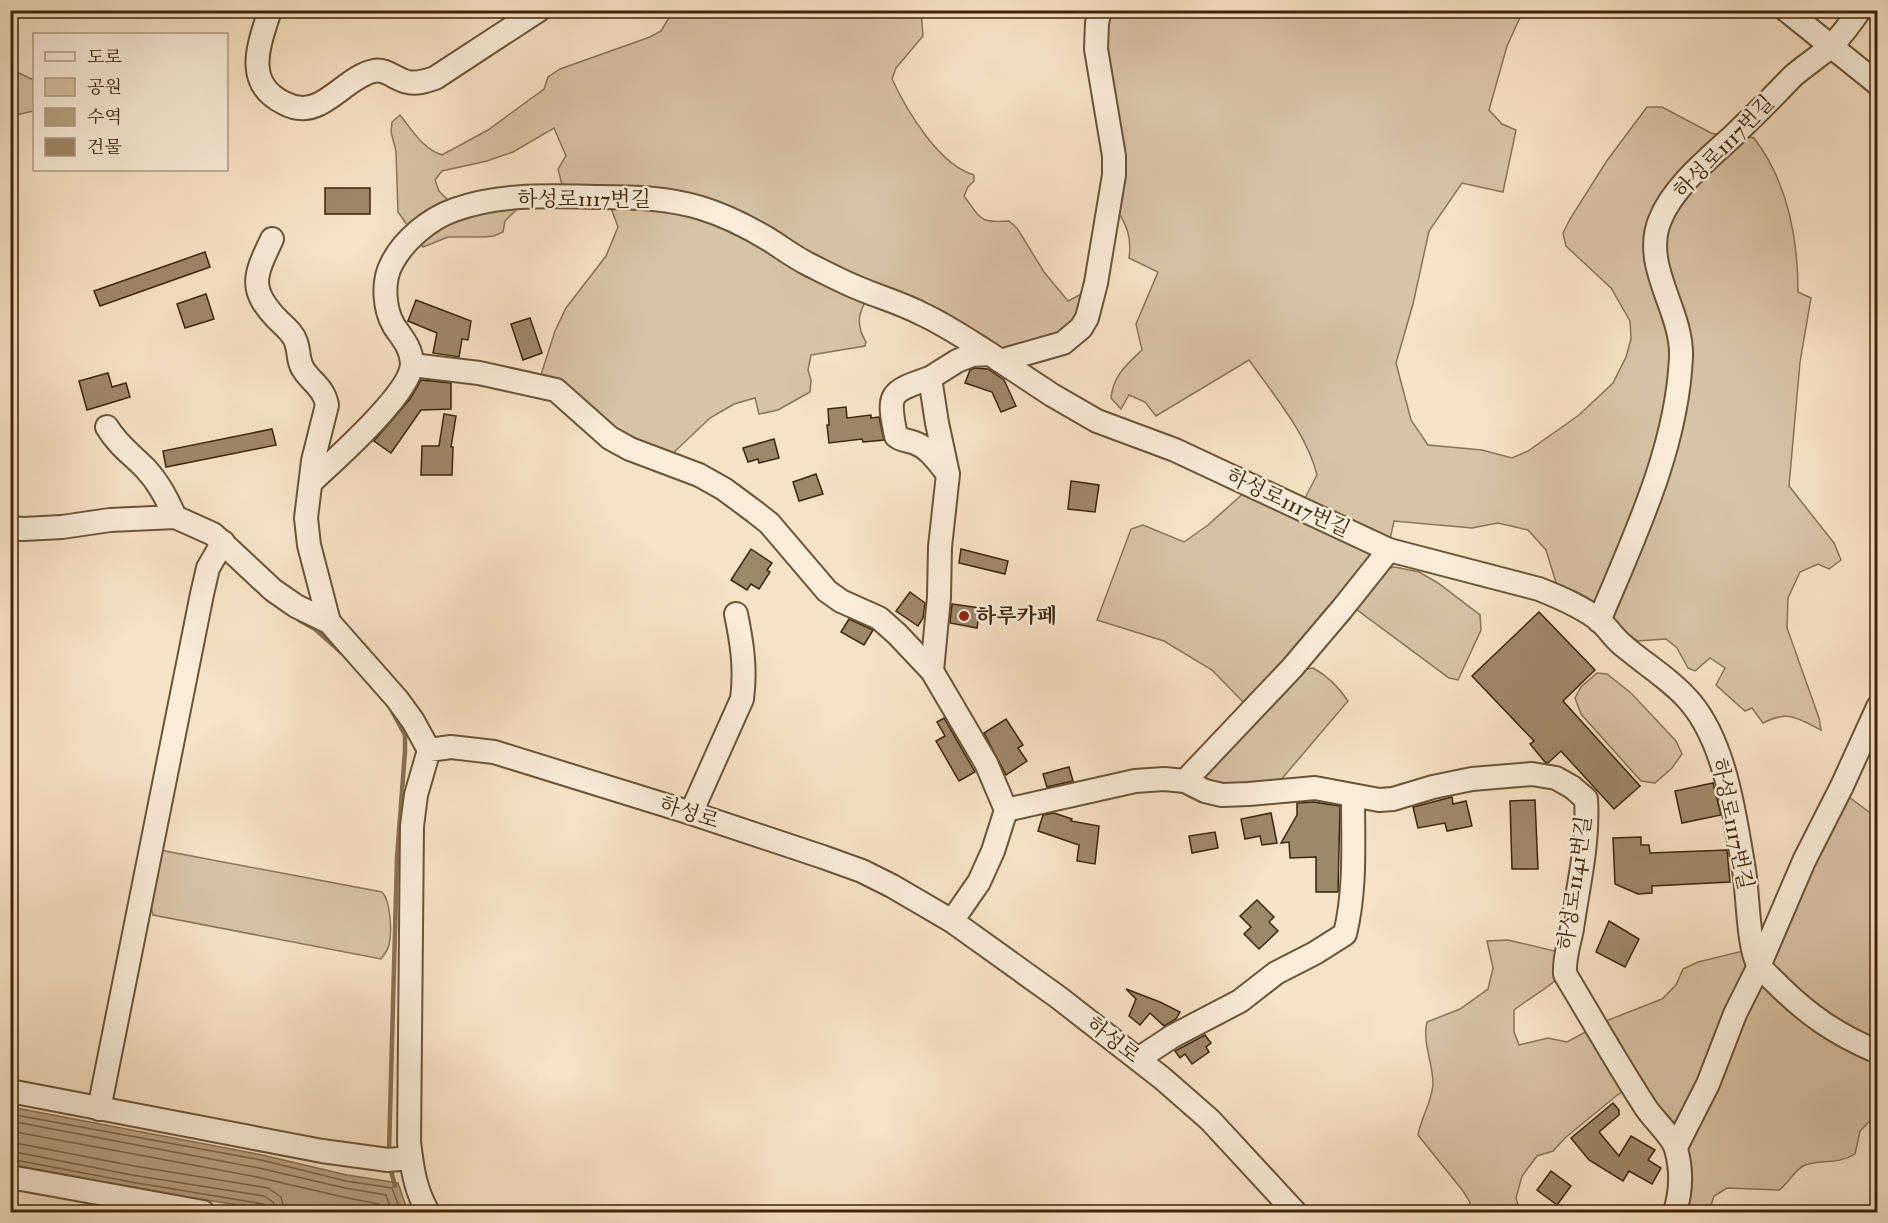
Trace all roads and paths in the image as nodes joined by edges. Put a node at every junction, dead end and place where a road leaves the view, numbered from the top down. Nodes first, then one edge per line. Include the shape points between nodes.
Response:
1 (270, 10) edge
2 (539, 10) edge
3 (1100, 10) edge
4 (1786, 10) edge
5 (1860, 10) edge
6 (1832, 46) junction
7 (1878, 84) edge
8 (272, 239) dead end
9 (995, 358) junction
10 (412, 365) junction
11 (930, 378) junction
12 (107, 427) dead end
13 (948, 474) junction
14 (311, 482) junction
15 (175, 517) junction
16 (10, 528) edge
17 (223, 542) junction
18 (1389, 549) junction
19 (736, 614) dead end
20 (1599, 621) junction
21 (329, 622) junction
22 (932, 671) junction
23 (1878, 707) edge
24 (429, 750) junction
25 (1185, 782) junction
26 (1353, 796) junction
27 (1006, 810) junction
28 (691, 813) junction
29 (952, 921) junction
30 (1759, 966) junction
31 (1878, 1052) edge
32 (1138, 1059) junction
33 (10, 1091) edge
34 (99, 1109) junction
35 (1676, 1147) junction
36 (411, 1158) junction
37 (10, 1177) edge
38 (203, 1212) edge
39 (428, 1212) edge
40 (1295, 1212) edge
41 (1675, 1212) edge

1 - 2 street via 257,67 260,81 277,100 292,107 308,108 375,70 408,82 435,78
3 - 9 street via 1096,49 1113,146 1114,175 1087,318 1063,343
4 - 6 street
5 - 6 street, 하성로1117번길
6 - 7 street
6 - 20 street, 하성로1117번길 via 1794,76 1695,171 1659,221 1655,255 1677,325 1681,353 1678,396 1662,464
8 - 14 street via 256,280 264,307 290,331 296,341 299,364 321,389 327,405
9 - 10 street, 하성로1117번길 via 923,314 857,288 702,208 653,198 548,195 477,203 452,211 426,225 405,244 391,264 386,296 394,326 410,352
9 - 11 street via 972,355
9 - 18 street, 하성로1117번길 via 1097,421 1165,445
10 - 14 street via 387,407
10 - 22 street via 479,373 556,390 610,438 724,489 769,523 827,591 841,602 879,618
11 - 13 street
11 - 13 street via 896,392 891,403 892,417 896,436 928,451
12 - 15 street via 113,439 165,493
13 - 22 street
14 - 21 street via 306,518 309,546
15 - 16 street
15 - 17 street
17 - 21 street via 273,590
17 - 34 street via 210,563 204,585
18 - 20 street, 하성로1117번길 via 1539,589
18 - 25 street via 1292,668
19 - 28 street via 744,655 742,699
20 - 30 street, 하성로1117번길 via 1622,645 1677,688 1703,721 1725,776 1737,825 1753,954
21 - 24 street via 397,699
22 - 27 street via 986,763
23 - 30 street
24 - 28 street, 하성로 via 451,747 494,752
24 - 36 street via 412,826
25 - 26 street, 하성로1141번길 via 1222,795 1315,788
25 - 27 street, 하성로1141번길 via 1135,781
26 - 32 street via 1354,855 1346,934
26 - 35 street, 하성로1141번길 via 1393,799 1472,779 1532,774 1556,778 1586,799 1587,822 1565,974 1646,1107
27 - 29 street via 987,866
28 - 29 street, 하성로 via 862,871
29 - 32 street, 하성로
30 - 31 street, 하성로1117번길 via 1830,1029
30 - 35 street
32 - 40 street, 하성로 via 1210,1120
33 - 34 street
34 - 36 street via 363,1158
35 - 41 street, 하성로1141번길 via 1680,1197
36 - 39 street via 420,1199
37 - 38 street

